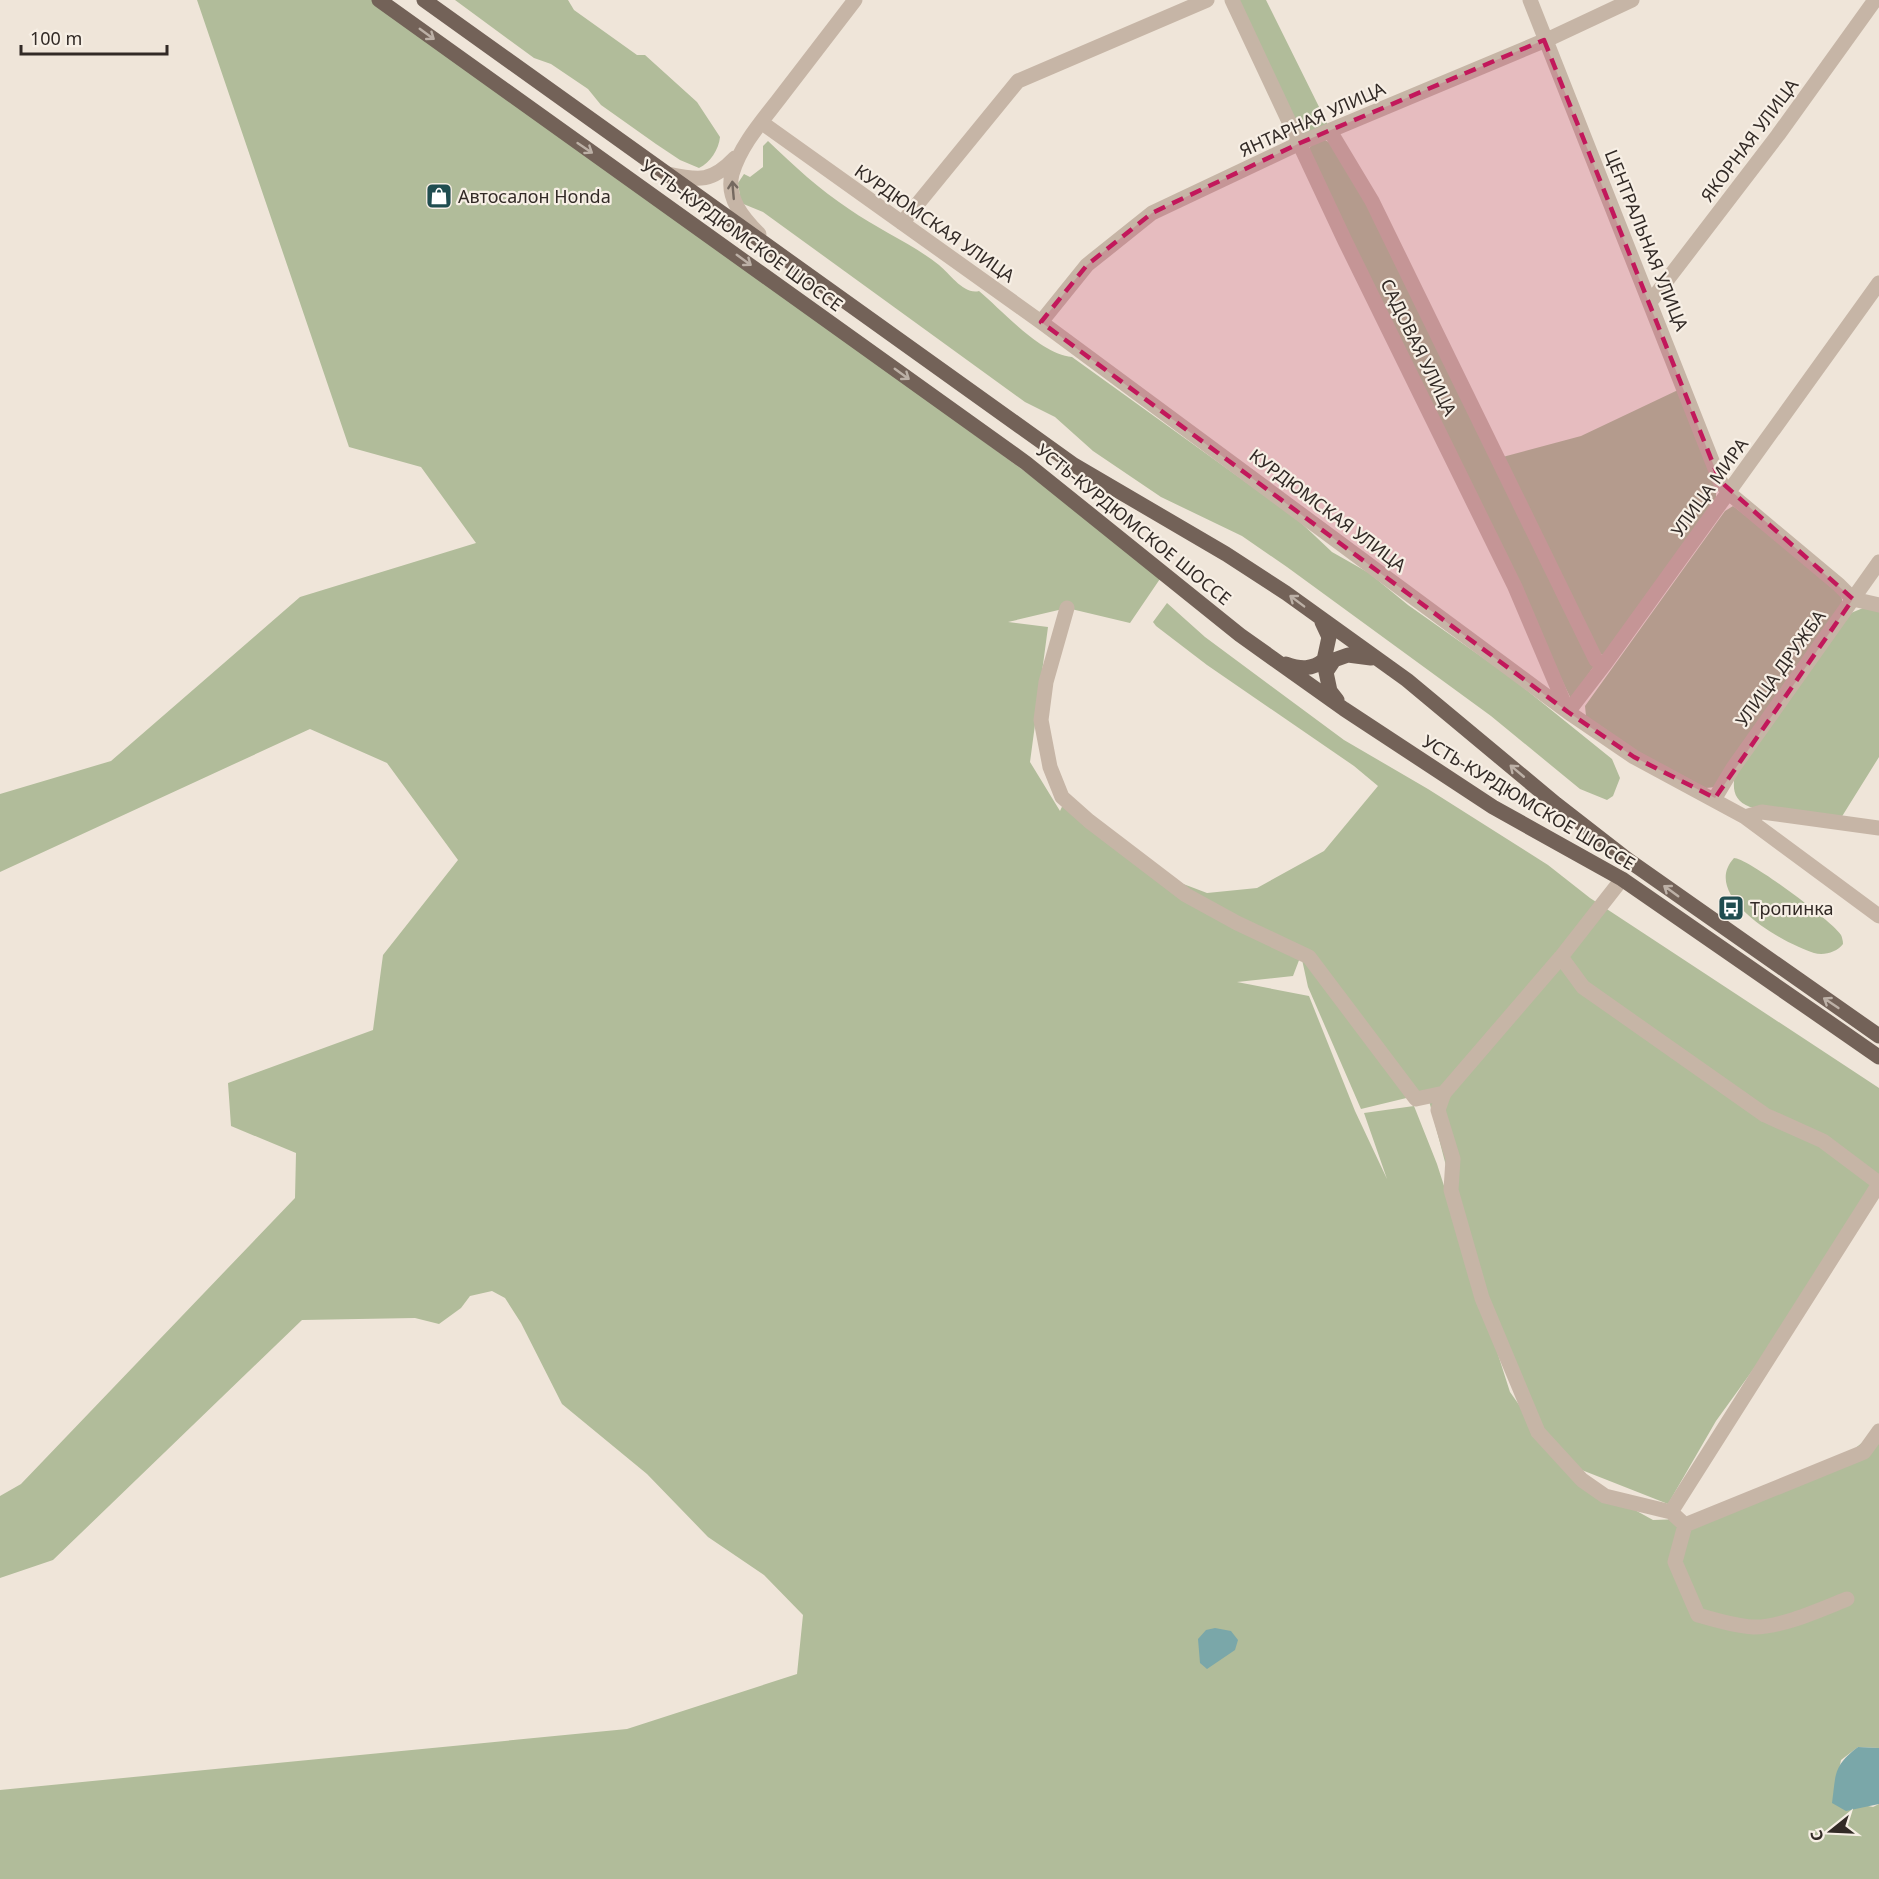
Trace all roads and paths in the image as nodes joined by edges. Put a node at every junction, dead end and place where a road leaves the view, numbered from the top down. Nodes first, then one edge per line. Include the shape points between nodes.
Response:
1 (379, 0) edge
2 (424, 0) edge
3 (855, 0) edge
4 (1207, 0) edge
5 (1233, 0) edge
6 (1530, 0) edge
7 (1632, 0) edge
8 (1875, 0) edge
9 (1544, 40) junction
10 (761, 123) junction
11 (1330, 131) junction
12 (1300, 143) junction
13 (743, 149) junction
14 (668, 174) junction
15 (902, 223) junction
16 (778, 253) junction
17 (1879, 283) edge
18 (1651, 301) junction
19 (1041, 322) junction
20 (1729, 494) junction
21 (1879, 562) edge
22 (1853, 599) junction
23 (1879, 605) edge
24 (1067, 608) dead end
25 (1320, 619) junction
26 (1377, 660) junction
27 (1278, 661) junction
28 (1605, 666) junction
29 (1344, 709) junction
30 (1568, 712) junction
31 (1715, 798) junction
32 (1745, 817) junction
33 (1879, 828) edge
34 (1622, 879) junction
35 (1879, 916) edge
36 (1561, 957) junction
37 (1879, 1036) edge
38 (1879, 1057) edge
39 (1444, 1093) junction
40 (1879, 1184) edge
41 (1879, 1431) edge
42 (1671, 1512) junction
43 (1685, 1525) junction
44 (1848, 1599) dead end

1 -> 27 main road, УСТЬ-КУРДЮМСКОЕ ШОССЕ via 1026,463
2 - 14 main road, УСТЬ-КУРДЮМСКОЕ ШОССЕ
3 - 10 street
4 - 15 street via 1018,81
5 - 12 street, САДОВАЯ УЛИЦА
6 - 9 street, ЦЕНТРАЛЬНАЯ УЛИЦА
7 - 9 street, ЯНТАРНАЯ УЛИЦА
8 - 18 street, ЯКОРНАЯ УЛИЦА
9 - 11 street, ЯНТАРНАЯ УЛИЦА
9 - 18 street, ЦЕНТРАЛЬНАЯ УЛИЦА
10 - 13 street
10 - 15 street, КУРДЮМСКАЯ УЛИЦА
11 - 12 street, ЯНТАРНАЯ УЛИЦА
11 - 28 street, САДОВАЯ УЛИЦА via 1372,201 1596,660
12 - 19 street, ЯНТАРНАЯ УЛИЦА via 1152,213 1087,265
12 - 30 street, САДОВАЯ УЛИЦА via 1515,587
13 - 14 street via 711,178 693,180
16 -> 13 street via 744,220 732,198 732,175
14 - 16 main road, УСТЬ-КУРДЮМСКОЕ ШОССЕ
15 - 19 street, КУРДЮМСКАЯ УЛИЦА
25 -> 16 main road, УСТЬ-КУРДЮМСКОЕ ШОССЕ via 1226,555 1074,465
17 - 20 street, УЛИЦА МИРА
18 - 20 street, ЦЕНТРАЛЬНАЯ УЛИЦА via 1720,481
19 - 30 street, КУРДЮМСКАЯ УЛИЦА
20 - 22 street
20 - 28 street, УЛИЦА МИРА
21 - 22 street, УЛИЦА ДРУЖБА
22 - 23 street
22 - 31 street, УЛИЦА ДРУЖБА
24 - 39 street via 1046,682 1041,720 1050,768 1062,797 1186,895 1309,957 1416,1099
25 - 26 main road, УСТЬ-КУРДЮМСКОЕ ШОССЕ
25 - 27 main road via 1329,637 1324,660 1302,668
26 - 29 main road via 1348,655 1329,666 1326,672 1330,691
37 -> 26 main road, УСТЬ-КУРДЮМСКОЕ ШОССЕ via 1628,860 1407,680
27 - 29 main road, УСТЬ-КУРДЮМСКОЕ ШОССЕ
28 - 30 street, УЛИЦА МИРА
29 - 34 main road, УСТЬ-КУРДЮМСКОЕ ШОССЕ via 1493,807
30 - 31 street, КУРДЮМСКАЯ УЛИЦА via 1634,757
31 - 32 street, КУРДЮМСКАЯ УЛИЦА
32 - 33 street via 1762,812
32 - 35 street, КУРДЮМСКАЯ УЛИЦА
34 - 36 street
34 - 38 main road, УСТЬ-КУРДЮМСКОЕ ШОССЕ
36 - 39 street
36 - 40 street via 1583,987 1765,1115 1823,1141
39 - 42 street via 1438,1110 1453,1159 1451,1190 1482,1298 1538,1432 1582,1480 1605,1496
40 - 42 street
41 - 43 street via 1864,1452
42 - 43 street
43 - 44 street via 1675,1562 1698,1615 1754,1627 1802,1616

